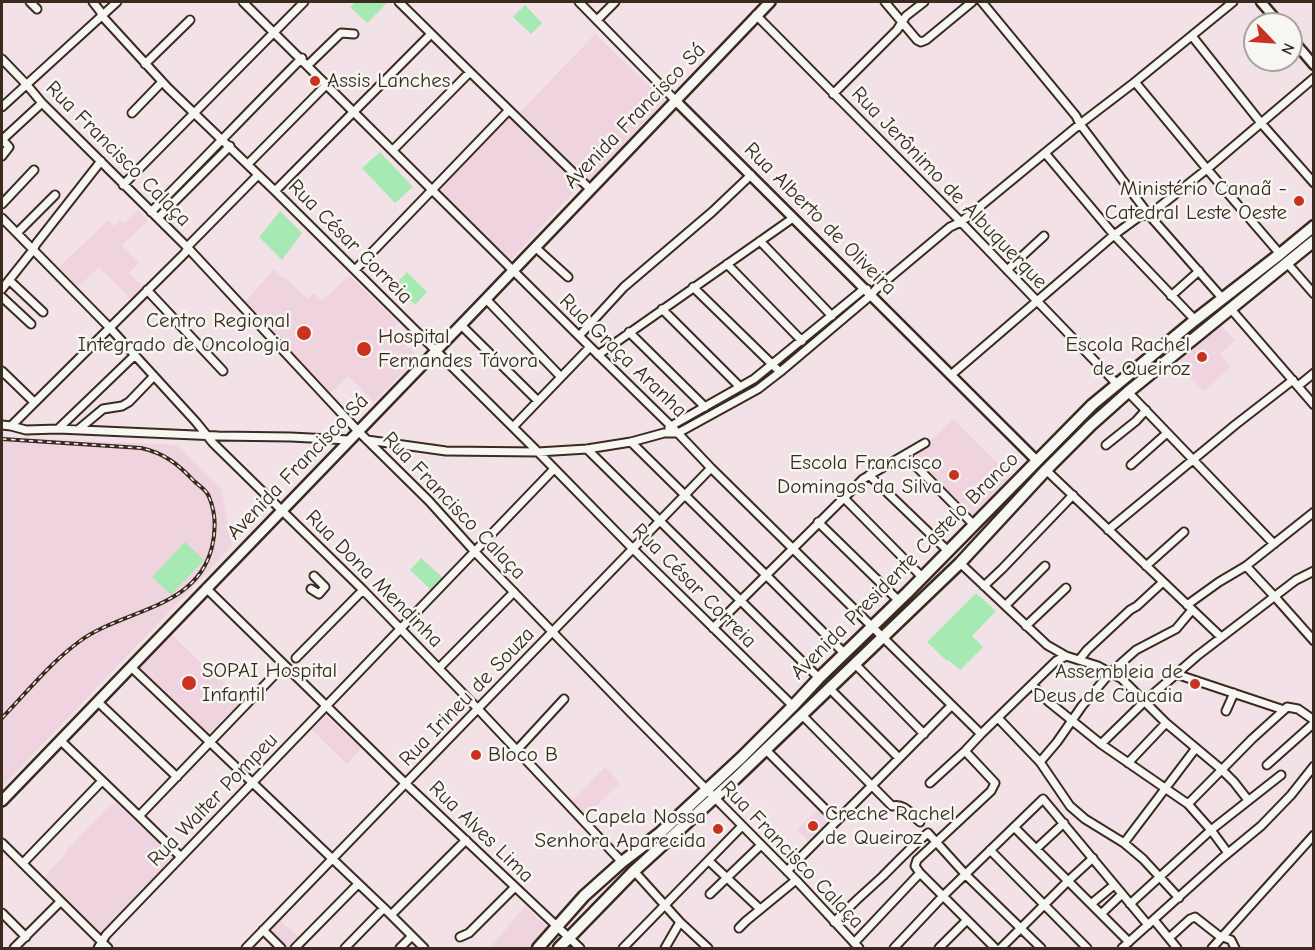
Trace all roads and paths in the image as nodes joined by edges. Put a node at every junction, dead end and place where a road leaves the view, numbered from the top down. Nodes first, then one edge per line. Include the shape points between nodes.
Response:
1 (30, 2) edge
2 (93, 2) edge
3 (117, 2) edge
4 (243, 2) edge
5 (304, 2) edge
6 (399, 2) edge
7 (579, 2) edge
8 (615, 2) edge
9 (770, 2) edge
10 (885, 2) edge
11 (924, 2) edge
12 (972, 2) edge
13 (982, 2) edge
14 (1233, 2) edge
15 (37, 9) dead end
16 (756, 15) junction
17 (102, 16) junction
18 (190, 20) dead end
19 (597, 20) junction
20 (902, 23) junction
21 (274, 32) junction
22 (354, 34) dead end
23 (431, 34) junction
24 (1192, 36) junction
25 (1303, 52) edge
26 (302, 58) junction
27 (2, 59) edge
28 (145, 64) junction
29 (308, 64) junction
30 (1314, 65) edge
31 (470, 72) junction
32 (1314, 78) edge
33 (162, 82) junction
34 (1135, 82) junction
35 (327, 84) junction
36 (27, 85) junction
37 (833, 93) junction
38 (675, 100) junction
39 (42, 103) junction
40 (2, 107) edge
41 (509, 110) junction
42 (353, 111) junction
43 (132, 113) dead end
44 (194, 113) junction
45 (1261, 123) junction
46 (1080, 124) junction
47 (2, 139) edge
48 (222, 139) junction
49 (230, 146) junction
50 (393, 150) junction
51 (1046, 153) junction
52 (2, 156) edge
53 (101, 161) junction
54 (248, 164) junction
55 (1207, 169) junction
56 (34, 170) dead end
57 (258, 175) junction
58 (751, 175) junction
59 (1314, 183) edge
60 (123, 185) junction
61 (590, 189) junction
62 (433, 190) junction
63 (275, 191) junction
64 (56, 195) dead end
65 (2, 204) edge
66 (152, 212) junction
67 (1149, 215) junction
68 (2, 218) edge
69 (158, 218) junction
70 (793, 218) junction
71 (961, 222) junction
72 (1314, 226) edge
73 (17, 233) junction
74 (1114, 235) junction
75 (1044, 236) dead end
76 (760, 241) junction
77 (1314, 241) edge
78 (535, 246) junction
79 (188, 248) junction
80 (33, 250) junction
81 (1284, 259) junction
82 (727, 264) junction
83 (355, 270) junction
84 (513, 270) junction
85 (1007, 270) junction
86 (1199, 271) junction
87 (568, 277) dead end
88 (9, 280) junction
89 (693, 287) junction
90 (2, 289) edge
91 (147, 290) junction
92 (870, 291) junction
93 (1314, 294) edge
94 (1171, 296) junction
95 (2, 297) edge
96 (486, 299) junction
97 (1222, 299) junction
98 (1038, 302) junction
99 (1230, 308) junction
100 (662, 309) junction
101 (43, 312) dead end
102 (832, 316) junction
103 (1195, 320) junction
104 (31, 324) dead end
105 (461, 325) junction
106 (110, 328) junction
107 (629, 332) junction
108 (579, 336) junction
109 (802, 340) junction
110 (590, 347) junction
111 (435, 351) junction
112 (135, 355) junction
113 (598, 355) junction
114 (772, 365) junction
115 (223, 370) dead end
116 (2, 371) edge
117 (780, 372) junction
118 (1314, 373) edge
119 (951, 375) junction
120 (154, 376) junction
121 (561, 377) junction
122 (1295, 383) junction
123 (1117, 384) junction
124 (740, 387) junction
125 (1128, 392) junction
126 (538, 401) junction
127 (34, 402) junction
128 (1314, 405) edge
129 (705, 407) junction
130 (1146, 410) junction
131 (2, 425) edge
132 (11, 426) junction
133 (671, 426) junction
134 (513, 427) junction
135 (58, 429) junction
136 (79, 429) junction
137 (358, 431) junction
138 (664, 433) junction
139 (678, 433) junction
140 (1167, 433) junction
141 (207, 435) junction
142 (349, 440) junction
143 (367, 441) junction
144 (631, 442) junction
145 (925, 443) dead end
146 (1106, 445) dead end
147 (587, 448) junction
148 (538, 452) junction
149 (905, 455) junction
150 (1193, 460) junction
151 (1037, 461) junction
152 (1131, 465) dead end
153 (711, 468) junction
154 (554, 469) junction
155 (1046, 470) junction
156 (869, 474) junction
157 (685, 495) junction
158 (1073, 495) junction
159 (844, 498) junction
160 (282, 510) junction
161 (1314, 512) edge
162 (660, 521) junction
163 (818, 522) junction
164 (974, 525) junction
165 (1108, 530) junction
166 (1184, 532) dead end
167 (1274, 544) junction
168 (792, 548) junction
169 (633, 549) junction
170 (948, 551) junction
171 (475, 552) junction
172 (960, 563) junction
173 (1045, 566) dead end
174 (1146, 566) junction
175 (1246, 566) junction
176 (1314, 571) edge
177 (766, 575) junction
178 (314, 576) dead end
179 (922, 577) junction
180 (1163, 582) junction
181 (984, 586) junction
182 (206, 588) junction
183 (1066, 588) dead end
184 (311, 589) dead end
185 (363, 590) junction
186 (514, 592) junction
187 (907, 592) junction
188 (1275, 597) junction
189 (898, 600) junction
190 (740, 602) junction
191 (918, 604) junction
192 (1006, 605) junction
193 (1190, 607) junction
194 (1026, 626) junction
195 (871, 627) junction
196 (713, 628) junction
197 (400, 629) junction
198 (553, 632) junction
199 (1221, 637) junction
200 (882, 638) junction
201 (1314, 641) edge
202 (844, 653) junction
203 (1066, 656) junction
204 (296, 658) dead end
205 (1079, 660) junction
206 (855, 664) junction
207 (284, 665) junction
208 (130, 667) junction
209 (439, 668) junction
210 (1110, 673) junction
211 (1176, 674) junction
212 (819, 678) junction
213 (1032, 685) junction
214 (830, 689) junction
215 (1234, 693) junction
216 (564, 699) dead end
217 (98, 702) junction
218 (1144, 702) junction
219 (793, 706) junction
220 (951, 706) junction
221 (327, 707) junction
222 (478, 709) junction
223 (1284, 710) junction
224 (1226, 711) dead end
225 (802, 715) junction
226 (998, 718) junction
227 (1071, 721) junction
228 (1314, 721) edge
229 (1166, 723) junction
230 (924, 734) junction
231 (981, 734) junction
232 (60, 740) junction
233 (210, 743) junction
234 (1101, 744) junction
235 (1196, 748) junction
236 (517, 750) junction
237 (766, 750) junction
238 (965, 751) junction
239 (899, 758) junction
240 (1040, 762) junction
241 (1128, 763) junction
242 (1267, 765) dead end
243 (1314, 766) edge
244 (1221, 769) junction
245 (1281, 775) dead end
246 (177, 777) junction
247 (102, 781) junction
248 (252, 783) junction
249 (930, 783) dead end
250 (406, 784) junction
251 (872, 785) junction
252 (1165, 788) junction
253 (711, 794) junction
254 (1248, 800) junction
255 (2, 801) edge
256 (1188, 804) junction
257 (139, 816) junction
258 (837, 821) junction
259 (920, 822) dead end
260 (1064, 823) junction
261 (742, 826) junction
262 (1014, 826) junction
263 (1211, 830) junction
264 (1314, 835) edge
265 (466, 840) junction
266 (937, 842) junction
267 (2, 843) edge
268 (1124, 843) junction
269 (761, 845) junction
270 (1036, 849) junction
271 (990, 850) junction
272 (1228, 853) junction
273 (181, 858) junction
274 (1093, 858) junction
275 (332, 859) junction
276 (709, 861) junction
277 (622, 862) junction
278 (23, 863) junction
279 (634, 871) junction
280 (786, 871) junction
281 (920, 873) junction
282 (966, 874) junction
283 (1160, 877) junction
284 (727, 878) junction
285 (796, 880) junction
286 (1068, 881) junction
287 (358, 884) junction
288 (1114, 885) junction
289 (515, 887) junction
290 (710, 894) dead end
291 (1122, 894) junction
292 (943, 896) junction
293 (1179, 898) junction
294 (60, 902) junction
295 (1091, 904) junction
296 (1130, 904) junction
297 (1044, 905) junction
298 (665, 906) junction
299 (384, 908) junction
300 (760, 909) junction
301 (2, 914) edge
302 (1101, 914) junction
303 (391, 915) junction
304 (1155, 920) junction
305 (966, 921) junction
306 (680, 922) junction
307 (834, 922) junction
308 (1148, 926) junction
309 (556, 927) junction
310 (740, 928) dead end
311 (1020, 928) junction
312 (263, 930) junction
313 (412, 936) junction
314 (1222, 936) junction
315 (26, 937) junction
316 (460, 937) dead end
317 (569, 938) junction
318 (1169, 938) junction
319 (1129, 942) junction
320 (100, 945) edge
321 (857, 946) edge
322 (990, 947) edge
323 (1174, 947) edge
324 (14, 948) edge
325 (108, 948) edge
326 (246, 948) edge
327 (280, 948) edge
328 (296, 948) edge
329 (345, 948) edge
330 (400, 948) edge
331 (424, 948) edge
332 (538, 948) edge
333 (559, 948) edge
334 (580, 948) edge
335 (623, 948) edge
336 (665, 948) edge
337 (708, 948) edge
338 (894, 948) edge
339 (939, 948) edge
340 (1001, 948) edge
341 (1041, 948) edge
342 (1087, 948) edge
343 (1122, 948) edge
344 (1212, 948) edge
345 (1235, 948) edge

1 - 15 street
2 - 17 street, Rua César Correia
3 - 17 street
4 - 21 street, Rua Graça Aranha
5 - 21 street
6 - 23 street
7 - 19 street, Rua Alberto de Oliveira
8 - 19 street
9 - 16 main road, Avenida Francisco Sá
10 - 20 street
11 - 20 street
12 - 20 street via 923,42
13 - 46 street
14 - 24 street
16 - 37 street, Rua Jerônimo de Albuquerque
16 - 38 main road, Avenida Francisco Sá
17 - 28 street, Rua César Correia
17 - 36 street
18 - 28 street
19 - 38 street, Rua Alberto de Oliveira
20 - 37 street
21 - 26 street, Rua Graça Aranha
21 - 44 street
22 - 29 street via 341,33
23 - 31 street
23 - 42 street
24 - 34 street
24 - 45 street
25 - 30 street
26 - 29 street, Rua Graça Aranha
26 - 48 street
27 - 36 street, Rua Francisco Calaça
28 - 33 street, Rua César Correia
29 - 35 street, Rua Graça Aranha
31 - 41 street
31 - 50 street
32 - 45 street
33 - 43 street
33 - 44 street, Rua César Correia
34 - 46 street
34 - 55 street
35 - 42 street, Rua Graça Aranha
35 - 54 street
36 - 39 street, Rua Francisco Calaça
36 - 40 street
37 - 71 street, Rua Jerônimo de Albuquerque
38 - 58 street, Rua Alberto de Oliveira
38 - 61 main road, Avenida Francisco Sá
39 - 47 street
39 - 53 street, Rua Francisco Calaça
41 - 61 street
41 - 62 street
42 - 50 street, Rua Graça Aranha
42 - 63 street
44 - 48 street, Rua César Correia
44 - 60 street
45 - 55 street
45 - 59 street
46 - 51 street
46 - 67 street
47 - 52 street via 9,147
48 - 49 street, Rua César Correia
48 - 66 street
49 - 54 street, Rua César Correia
49 - 69 street
50 - 62 street, Rua Graça Aranha
51 - 71 street
51 - 74 street
53 - 60 street, Rua Francisco Calaça
53 - 80 street
54 - 57 street, Rua César Correia
55 - 67 street
55 - 81 street
56 - 65 street
57 - 63 street, Rua César Correia
57 - 79 street
58 - 70 street, Rua Alberto de Oliveira
58 - 108 street via 624,287
60 - 66 street, Rua Francisco Calaça
61 - 78 main road, Avenida Francisco Sá
62 - 83 street
62 - 84 street, Rua Graça Aranha
63 - 83 street, Rua César Correia
64 - 73 street
66 - 69 street, Rua Francisco Calaça
67 - 74 street via 1140,216
67 - 86 street
68 - 73 street, Rua Dona Mendinha
69 - 79 street, Rua Francisco Calaça
70 - 76 street
70 - 92 street, Rua Alberto de Oliveira
71 - 85 street, Rua Jerônimo de Albuquerque
71 - 92 street
72 - 81 main road, Avenida Presidente Castelo Branco
73 - 80 street, Rua Dona Mendinha
74 - 94 street
74 - 98 street
75 - 85 street
76 - 82 street
76 - 102 street
77 - 81 main road, Avenida Presidente Castelo Branco
78 - 84 main road, Avenida Francisco Sá
78 - 87 street
79 - 91 street
79 - 137 street, Rua Francisco Calaça
80 - 88 street
80 - 106 street, Rua Dona Mendinha
81 - 93 street
81 - 97 main road, Avenida Presidente Castelo Branco
81 - 99 main road, Avenida Presidente Castelo Branco
82 - 89 street
82 - 109 street
83 - 111 street, Rua César Correia
84 - 96 main road, Avenida Francisco Sá
84 - 108 street, Rua Graça Aranha
85 - 98 street, Rua Jerônimo de Albuquerque
86 - 94 street
86 - 97 street
88 - 90 street
88 - 101 street
89 - 100 street
89 - 114 street
91 - 106 street
91 - 115 street
92 - 102 street
92 - 117 street
92 - 119 street, Rua Alberto de Oliveira
94 - 103 street
95 - 104 street
96 - 105 main road, Avenida Francisco Sá
96 - 121 street
97 - 103 main road, Avenida Presidente Castelo Branco
98 - 119 street
98 - 123 street, Rua Jerônimo de Albuquerque
99 - 122 street
99 - 125 main road, Avenida Presidente Castelo Branco
100 - 107 street
100 - 124 street
102 - 109 street
103 - 123 main road, Avenida Presidente Castelo Branco
105 - 111 main road, Avenida Francisco Sá
105 - 126 street
106 - 112 street, Rua Dona Mendinha
106 - 127 street
107 - 113 street
107 - 129 street
108 - 110 street, Rua Graça Aranha
109 - 114 street
110 - 113 street, Rua Graça Aranha
110 - 121 street
111 - 134 street, Rua César Correia
111 - 137 main road, Avenida Francisco Sá
112 - 120 street, Rua Dona Mendinha
112 - 135 street
113 - 133 street, Rua Graça Aranha
114 - 117 street
114 - 124 street
116 - 127 street
117 - 139 street via 758,389
118 - 122 street
119 - 151 street, Rua Alberto de Oliveira
120 - 136 street via 129,402 103,409
120 - 141 street, Rua Dona Mendinha
121 - 126 street
122 - 128 street
122 - 150 street
123 - 151 main road, Avenida Presidente Castelo Branco
124 - 129 street
125 - 130 street
125 - 155 main road, Avenida Presidente Castelo Branco
126 - 134 street
127 - 132 street
129 - 133 street
130 - 140 street
130 - 146 street
131 - 132 street
132 - 135 street via 26,430
133 - 138 street
133 - 139 street, Rua Graça Aranha
134 - 148 street, Rua César Correia
135 - 136 street
136 - 141 street
137 - 142 main road, Avenida Francisco Sá
137 - 143 street, Rua Francisco Calaça
138 - 139 street
138 - 144 street
139 - 153 street, Rua Graça Aranha
140 - 150 street
140 - 152 street
141 - 142 street
141 - 160 street, Rua Dona Mendinha
142 - 160 main road, Avenida Francisco Sá
143 - 148 street via 446,451
143 - 171 street, Rua Francisco Calaça
144 - 147 street
144 - 157 street
145 - 149 street
147 - 148 street
147 - 162 street
148 - 154 street, Rua César Correia
149 - 156 street
149 - 164 street
150 - 165 street
150 - 167 street
151 - 164 main road, Avenida Presidente Castelo Branco
153 - 157 street, Rua Irineu de Souza
153 - 168 street, Rua Graça Aranha
154 - 169 street, Rua César Correia
154 - 171 street, Rua Walter Pompeu
155 - 158 street
155 - 172 main road, Avenida Presidente Castelo Branco
156 - 159 street
156 - 170 street
157 - 162 street, Rua Irineu de Souza
157 - 177 street
158 - 165 street
158 - 181 street
159 - 163 street
159 - 179 street
160 - 182 main road, Avenida Francisco Sá
160 - 185 street, Rua Dona Mendinha
161 - 167 street
162 - 169 street, Rua Irineu de Souza
162 - 190 street
163 - 168 street
163 - 189 street
164 - 170 main road, Avenida Presidente Castelo Branco
165 - 174 street
166 - 174 street
167 - 175 street
168 - 177 street
168 - 195 street, Rua Graça Aranha
169 - 196 street, Rua César Correia
169 - 198 street, Rua Irineu de Souza
170 - 179 main road, Avenida Presidente Castelo Branco
171 - 186 street, Rua Francisco Calaça
171 - 197 street, Rua Walter Pompeu
172 - 181 street
172 - 191 main road, Avenida Presidente Castelo Branco
173 - 192 street
174 - 180 street
175 - 188 street
175 - 193 street via 1219,582
176 - 188 street
177 - 190 street
177 - 202 street
178 - 184 street via 325,587 319,594
179 - 187 main road, Avenida Presidente Castelo Branco
180 - 193 street
180 - 205 street
181 - 192 street
182 - 207 street, Rua Alves Lima
182 - 208 main road, Avenida Francisco Sá
183 - 194 street
185 - 197 street, Rua Dona Mendinha
185 - 204 street
186 - 198 street, Rua Francisco Calaça
186 - 209 street
187 - 189 main road, Avenida Presidente Castelo Branco
187 - 191 main road
188 - 199 street
188 - 201 street
189 - 195 main road, Avenida Presidente Castelo Branco
190 - 196 street
190 - 212 street
191 - 200 main road, Avenida Presidente Castelo Branco
192 - 194 street
193 - 199 street
193 - 210 street via 1176,629 1136,650
194 - 203 street
195 - 200 street, Rua Graça Aranha
195 - 202 main road, Avenida Presidente Castelo Branco
196 - 219 street, Rua César Correia
197 - 209 street, Rua Dona Mendinha
197 - 221 street, Rua Walter Pompeu
198 - 222 street, Rua Irineu de Souza
198 - 253 street, Rua Francisco Calaça
199 - 211 street
200 - 206 main road, Avenida Presidente Castelo Branco
200 - 220 street, Rua Graça Aranha
202 - 212 main road, Avenida Presidente Castelo Branco
203 - 205 street
203 - 213 street
205 - 210 street
206 - 214 main road, Avenida Presidente Castelo Branco
206 - 230 street
207 - 221 street, Rua Alves Lima
207 - 233 street
208 - 217 main road, Avenida Francisco Sá
208 - 233 street
209 - 222 street, Rua Dona Mendinha
210 - 218 street via 1122,679
210 - 227 street
211 - 215 street
211 - 218 street
212 - 219 main road, Avenida Presidente Castelo Branco
213 - 226 street
213 - 227 street
214 - 225 main road, Avenida Presidente Castelo Branco
214 - 239 street
215 - 223 street
215 - 224 street
216 - 236 street
217 - 232 main road, Avenida Francisco Sá
217 - 246 street
218 - 229 street
218 - 234 street
219 - 253 main road, Avenida Presidente Castelo Branco
220 - 230 street
220 - 231 street, Rua Graça Aranha
221 - 248 street, Rua Walter Pompeu
221 - 250 street, Rua Alves Lima
222 - 236 street, Rua Dona Mendinha
222 - 250 street, Rua Irineu de Souza
223 - 228 street via 1298,709
223 - 244 street
225 - 237 main road, Avenida Presidente Castelo Branco
225 - 251 street
226 - 231 street
226 - 240 street
227 - 234 street
227 - 240 street
228 - 242 street
229 - 235 street
229 - 241 street
230 - 239 street
231 - 238 street
232 - 247 street
232 - 255 main road, Avenida Francisco Sá
233 - 246 street
233 - 248 street
234 - 241 street
235 - 244 street
235 - 252 street
236 - 277 street, Rua Dona Mendinha
237 - 253 main road, Avenida Presidente Castelo Branco
237 - 258 street
238 - 249 street
238 - 266 street via 995,783
239 - 251 street
240 - 268 street via 1070,806
241 - 252 street
243 - 272 street via 1261,826
244 - 254 street
244 - 256 street
245 - 254 street
246 - 257 street
247 - 257 street
247 - 278 street
248 - 273 street, Rua Walter Pompeu
248 - 275 street
250 - 265 street, Rua Alves Lima
250 - 275 street, Rua Irineu de Souza
251 - 258 street
251 - 259 street via 892,806 905,807
252 - 256 street
252 - 268 street
253 - 261 street, Rua Francisco Calaça
253 - 277 main road, Avenida Presidente Castelo Branco
253 - 279 main road, Avenida Presidente Castelo Branco
254 - 263 street
256 - 263 street
257 - 273 street
258 - 280 street
260 - 262 street via 1043,799
260 - 270 street
260 - 274 street
261 - 269 street, Rua Francisco Calaça
261 - 276 street
262 - 270 street
262 - 271 street
263 - 272 street
263 - 283 street
264 - 314 street
265 - 289 street, Rua Alves Lima
265 - 303 street
266 - 281 street via 917,860 915,866
266 - 282 street
266 - 307 street via 928,832
267 - 278 street
268 - 283 street
269 - 280 street, Rua Francisco Calaça
269 - 284 street
270 - 286 street
271 - 282 street
271 - 297 street
272 - 293 street
273 - 320 street, Rua Walter Pompeu
274 - 286 street
274 - 288 street
275 - 287 street
275 - 312 street, Rua Irineu de Souza
276 - 284 street
276 - 298 street
277 - 309 main road, Avenida Presidente Castelo Branco
278 - 294 street
279 - 298 street
279 - 317 main road, Avenida Presidente Castelo Branco
280 - 285 street, Rua Francisco Calaça
281 - 292 street
281 - 321 street
282 - 292 street
282 - 311 street
283 - 293 street
283 - 296 street
284 - 290 street
284 - 300 street
285 - 300 street
285 - 307 street, Rua Francisco Calaça
286 - 295 street
286 - 297 street
287 - 299 street
287 - 328 street
288 - 291 street
288 - 295 street
289 - 309 street, Rua Alves Lima
289 - 316 street via 470,933
291 - 296 street
291 - 302 street
292 - 305 street
292 - 338 street
293 - 304 street
294 - 315 street
294 - 320 street
295 - 302 street
296 - 308 street
297 - 311 street
297 - 342 street
298 - 306 street
298 - 335 street
299 - 303 street
299 - 329 street
300 - 310 street
301 - 315 street
302 - 319 street
303 - 313 street
304 - 308 street
304 - 318 street
305 - 322 street
305 - 339 street
306 - 336 street
306 - 337 street
307 - 321 street, Rua Francisco Calaça
308 - 319 street
309 - 317 street, Rua Alves Lima
309 - 332 main road, Avenida Presidente Castelo Branco
311 - 340 street
311 - 341 street
312 - 326 street, Rua Irineu de Souza
312 - 327 street
313 - 330 street
313 - 331 street
314 - 318 street via 1195,917
314 - 344 street
314 - 345 street via 1231,940
315 - 324 street
317 - 333 main road, Avenida Presidente Castelo Branco
317 - 334 street, Rua Alves Lima
318 - 323 street
319 - 343 street
320 - 325 street

